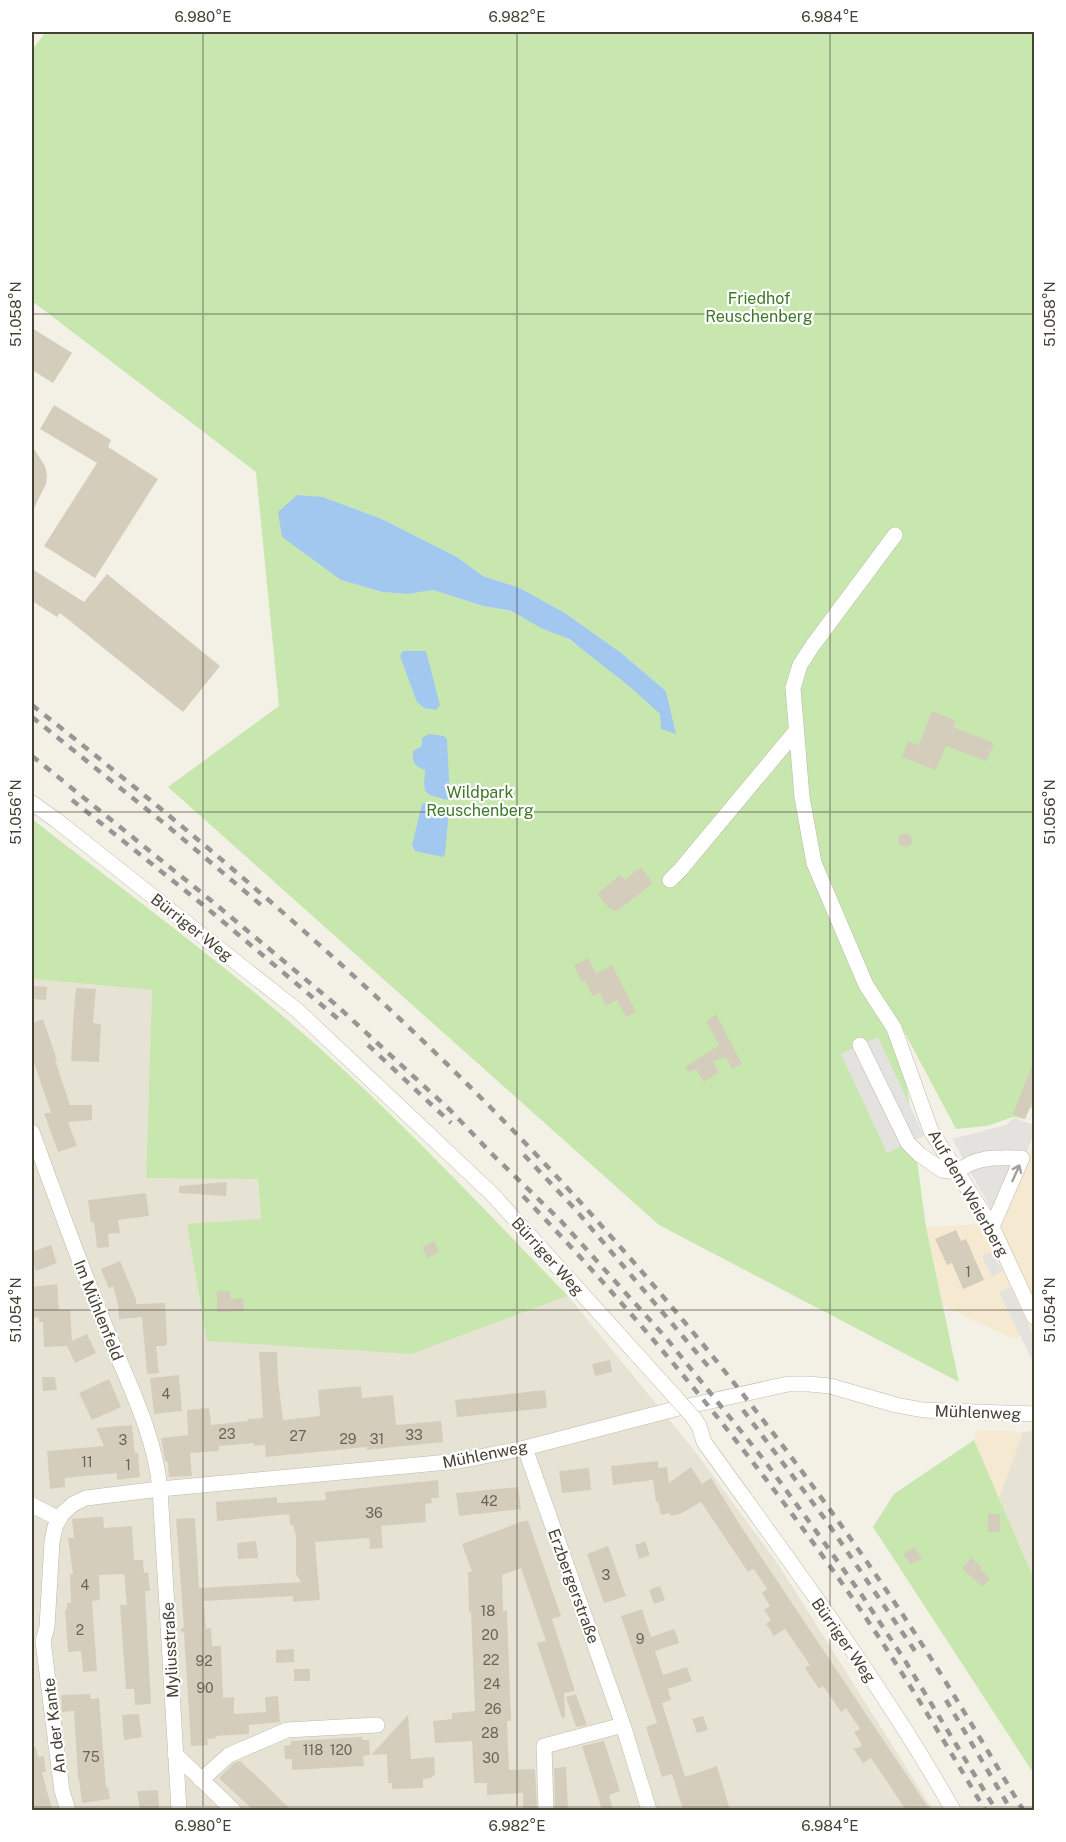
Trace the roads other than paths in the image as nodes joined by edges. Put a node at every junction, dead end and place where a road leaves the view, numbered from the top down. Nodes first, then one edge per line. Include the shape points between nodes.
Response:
1 (895, 535) dead end
2 (796, 731) junction
3 (32, 803) edge
4 (670, 880) dead end
5 (860, 1045) dead end
6 (32, 1132) edge
7 (958, 1172) junction
8 (992, 1227) junction
9 (1035, 1317) edge
10 (1035, 1414) edge
11 (525, 1448) junction
12 (160, 1489) junction
13 (32, 1505) edge
14 (59, 1520) junction
15 (37, 1644) edge
16 (377, 1725) dead end
17 (623, 1725) junction
18 (175, 1754) junction
19 (201, 1780) junction
20 (546, 1809) edge
21 (68, 1810) edge
22 (179, 1810) edge
23 (233, 1810) edge
24 (649, 1810) edge
25 (953, 1810) edge

1 - 2 street, Auf dem Weierberg via 800,665 793,688
2 - 4 street
2 - 7 street, Auf dem Weierberg via 814,863 866,985 894,1028 932,1131
3 - 25 street, Bürriger Weg, bridge via 298,1011 493,1195 693,1417 704,1442 874,1681
5 - 7 street via 908,1143 942,1170
6 - 12 street, Im Mühlenfeld via 138,1404 156,1460
7 - 8 street, Auf dem Weierberg
8 -> 7 street via 1022,1158 991,1158 965,1165
8 - 9 street, Auf dem Weierberg
10 - 11 street, Mühlenweg via 923,1410 830,1386 788,1384
11 - 12 street, Mühlenweg via 459,1461
11 - 17 street, Erzbergerstraße
12 - 14 street, Mühlenweg via 86,1498 73,1504
12 - 18 street, Myliusstraße
13 - 14 street
14 - 15 street via 52,1542 47,1626
15 - 21 street, An der Kante
16 - 19 street via 287,1730 229,1755
17 - 20 street via 544,1746
17 - 24 street, Erzbergerstraße
18 - 19 street
18 - 22 street, Myliusstraße
19 - 23 street

